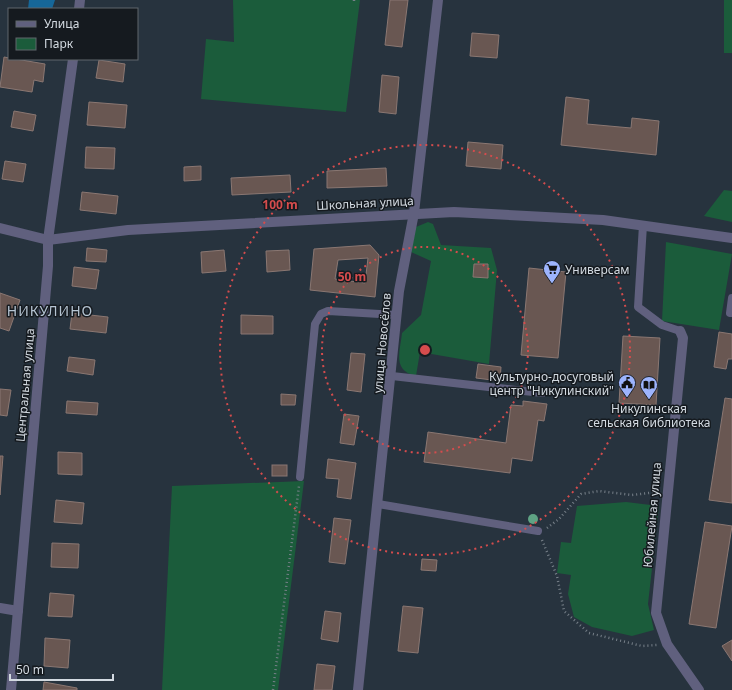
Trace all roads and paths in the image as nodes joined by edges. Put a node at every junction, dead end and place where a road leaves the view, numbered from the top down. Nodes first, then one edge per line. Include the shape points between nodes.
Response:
1 (438, 0) edge
2 (73, 60) edge
3 (414, 213) junction
4 (643, 225) junction
5 (0, 228) edge
6 (732, 238) edge
7 (48, 240) junction
8 (732, 298) edge
9 (732, 313) edge
10 (397, 315) junction
11 (680, 331) joint
12 (392, 376) junction
13 (542, 393) dead end
14 (300, 477) joint
15 (667, 491) junction
16 (378, 504) junction
17 (538, 531) junction
18 (0, 608) edge
19 (18, 611) junction
20 (667, 644) junction
21 (11, 690) edge
22 (273, 690) edge
23 (358, 690) edge
24 (699, 690) edge

1 - 3 street, улица Новосёлов
2 - 7 street, Центральная улица
3 - 4 street, Школьная улица via 477,213 603,220
3 - 7 street, Школьная улица via 128,230
3 - 10 street, улица Новосёлов
4 - 6 street, Школьная улица
4 - 11 lane via 638,307 662,325
5 - 7 street, Школьная улица
7 - 19 street, Центральная улица via 48,266
8 - 9 lane
10 - 12 street, улица Новосёлов
10 - 14 lane via 328,311 321,314 315,324
11 - 15 street, Юбилейная улица via 683,338
12 - 13 lane
12 - 16 street, улица Новосёлов
14 - 22 path
15 - 17 path via 632,495 599,491 580,494 559,519 546,529
15 - 20 street, Юбилейная улица via 656,613
16 - 17 lane
16 - 23 street, улица Новосёлов
17 - 20 path via 556,576 564,611 589,633 642,646
18 - 19 street
19 - 21 street, Центральная улица
20 - 24 street, Юбилейная улица

